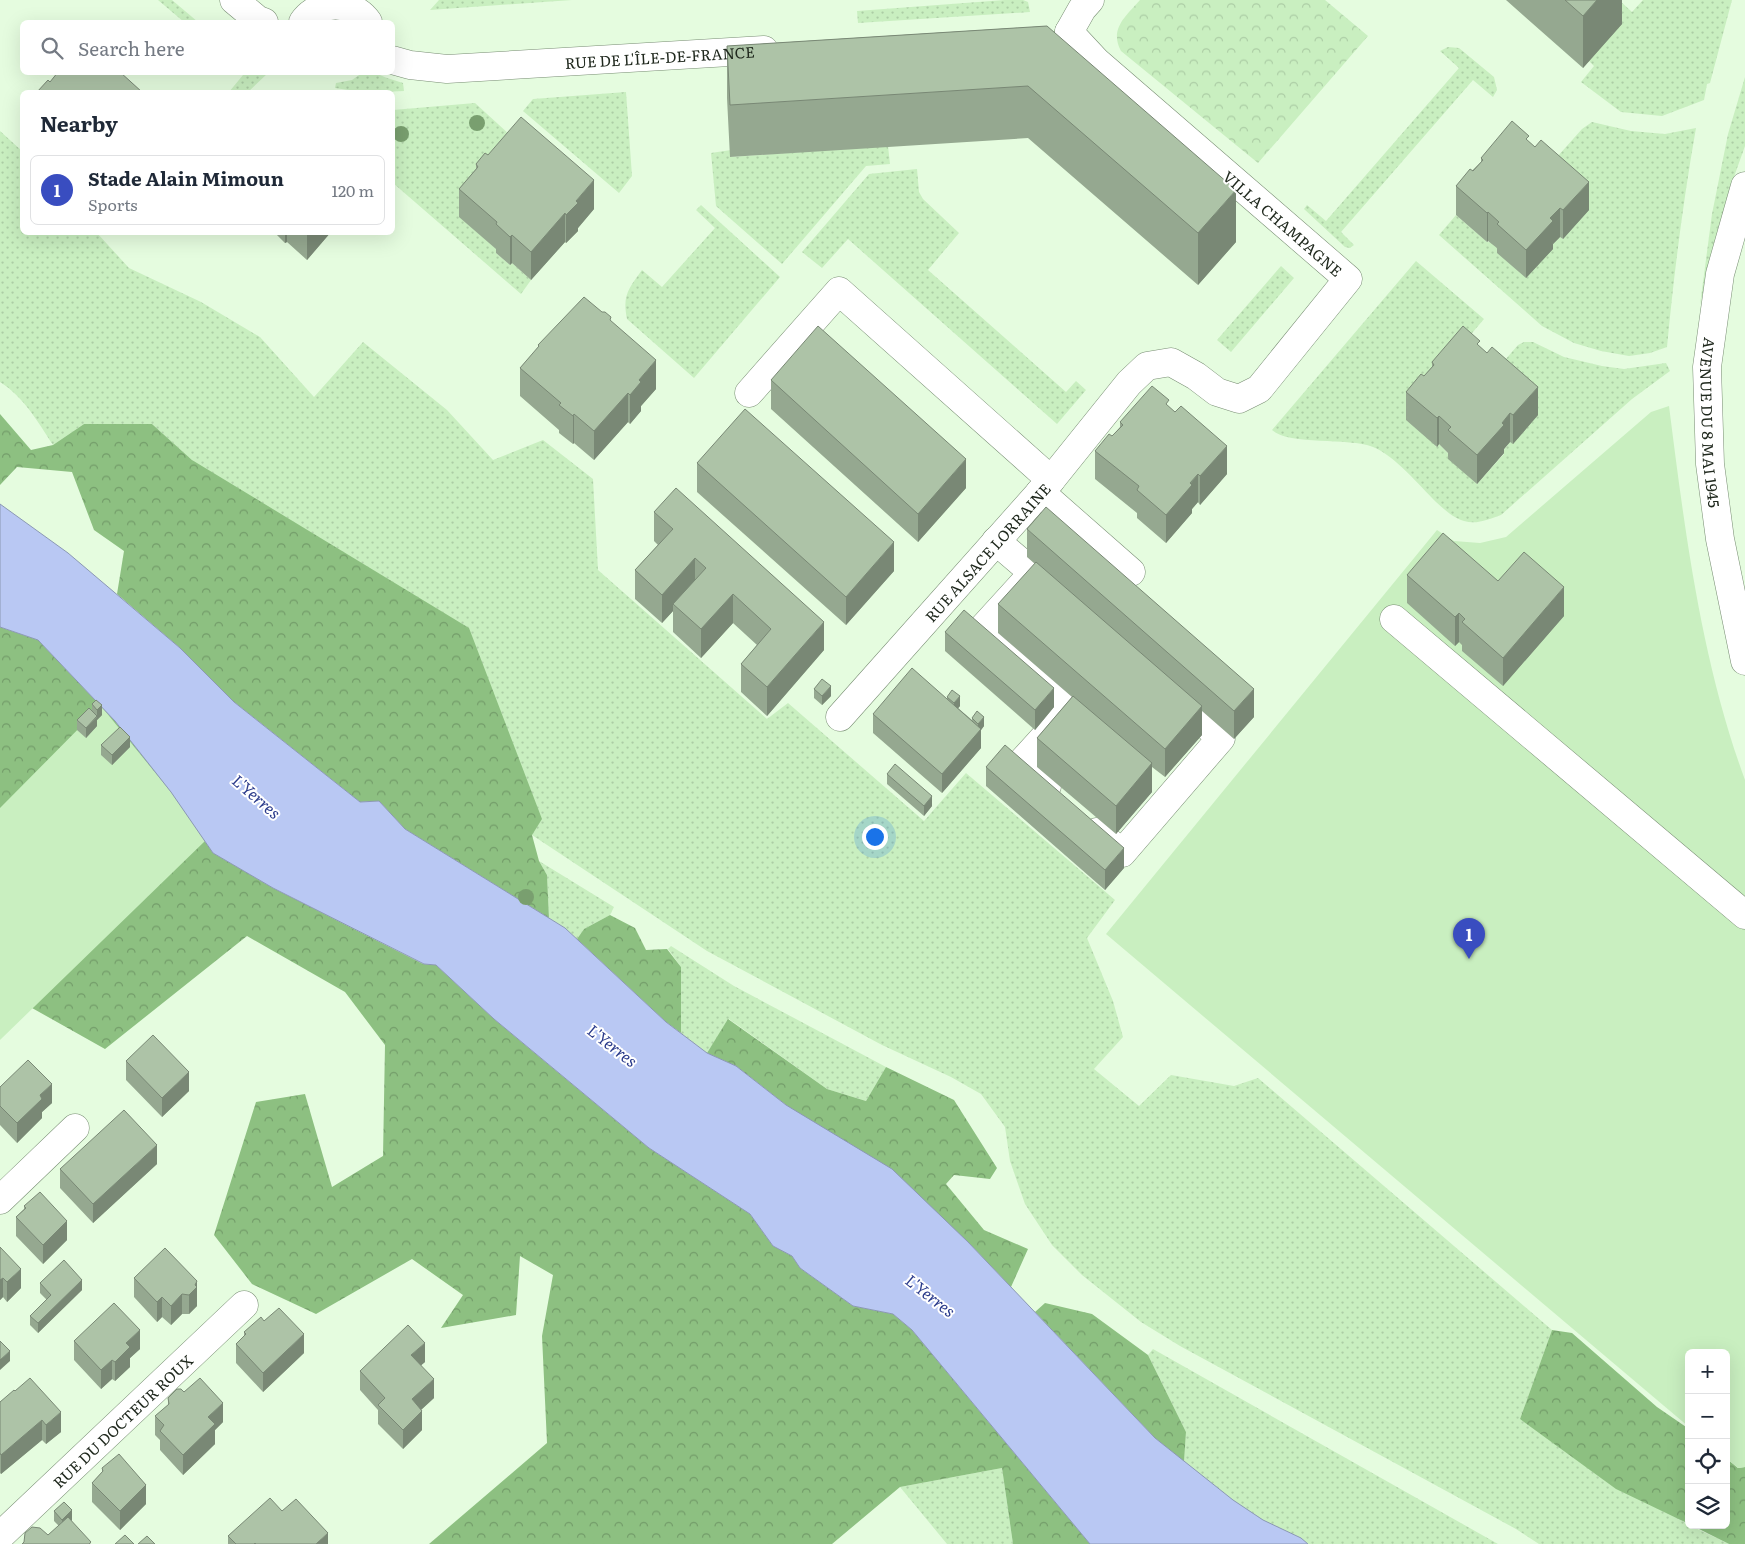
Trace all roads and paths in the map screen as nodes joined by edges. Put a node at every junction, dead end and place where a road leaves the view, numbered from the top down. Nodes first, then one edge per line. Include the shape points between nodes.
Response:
1 (234, 0) edge
2 (1090, 0) edge
3 (364, 11) edge
4 (258, 20) edge
5 (304, 20) edge
6 (1069, 32) junction
7 (1040, 35) edge
8 (785, 48) edge
9 (395, 61) edge
10 (1745, 186) edge
11 (1130, 384) joint
12 (749, 393) dead end
13 (1045, 486) junction
14 (996, 541) junction
15 (1131, 572) dead end
16 (1033, 573) junction
17 (1076, 611) edge
18 (1394, 619) dead end
19 (1745, 661) edge
20 (1156, 680) edge
21 (1070, 708) junction
22 (840, 717) dead end
23 (1092, 727) edge
24 (1149, 778) edge
25 (1170, 797) junction
26 (1745, 915) edge
27 (75, 1128) dead end
28 (0, 1200) edge
29 (244, 1305) dead end
30 (0, 1536) edge

1 - 4 street
2 - 6 street
3 - 5 street via 348,3 329,1 318,5
6 - 7 street
6 - 11 street, VILLA CHAMPAGNE via 1096,61 1348,279 1259,389 1239,399 1217,392 1171,362 1148,366
8 - 9 street, RUE DE L'ÎLE-DE-FRANCE via 447,70
10 - 19 street, AVENUE DU 8 MAI 1945 via 1720,274 1707,367 1710,464 1720,540
11 - 13 street, RUE ALSACE LORRAINE
12 - 13 street via 839,291
13 - 14 street, RUE ALSACE LORRAINE
13 - 15 street
14 - 16 street
14 - 22 street, RUE ALSACE LORRAINE
16 - 17 street
16 - 21 street via 982,629
18 - 26 street
20 - 25 street via 1221,738
21 - 23 street
21 - 25 street via 1021,763 1071,808 1122,853
24 - 25 street
27 - 28 street
29 - 30 street, RUE DU DOCTEUR ROUX

